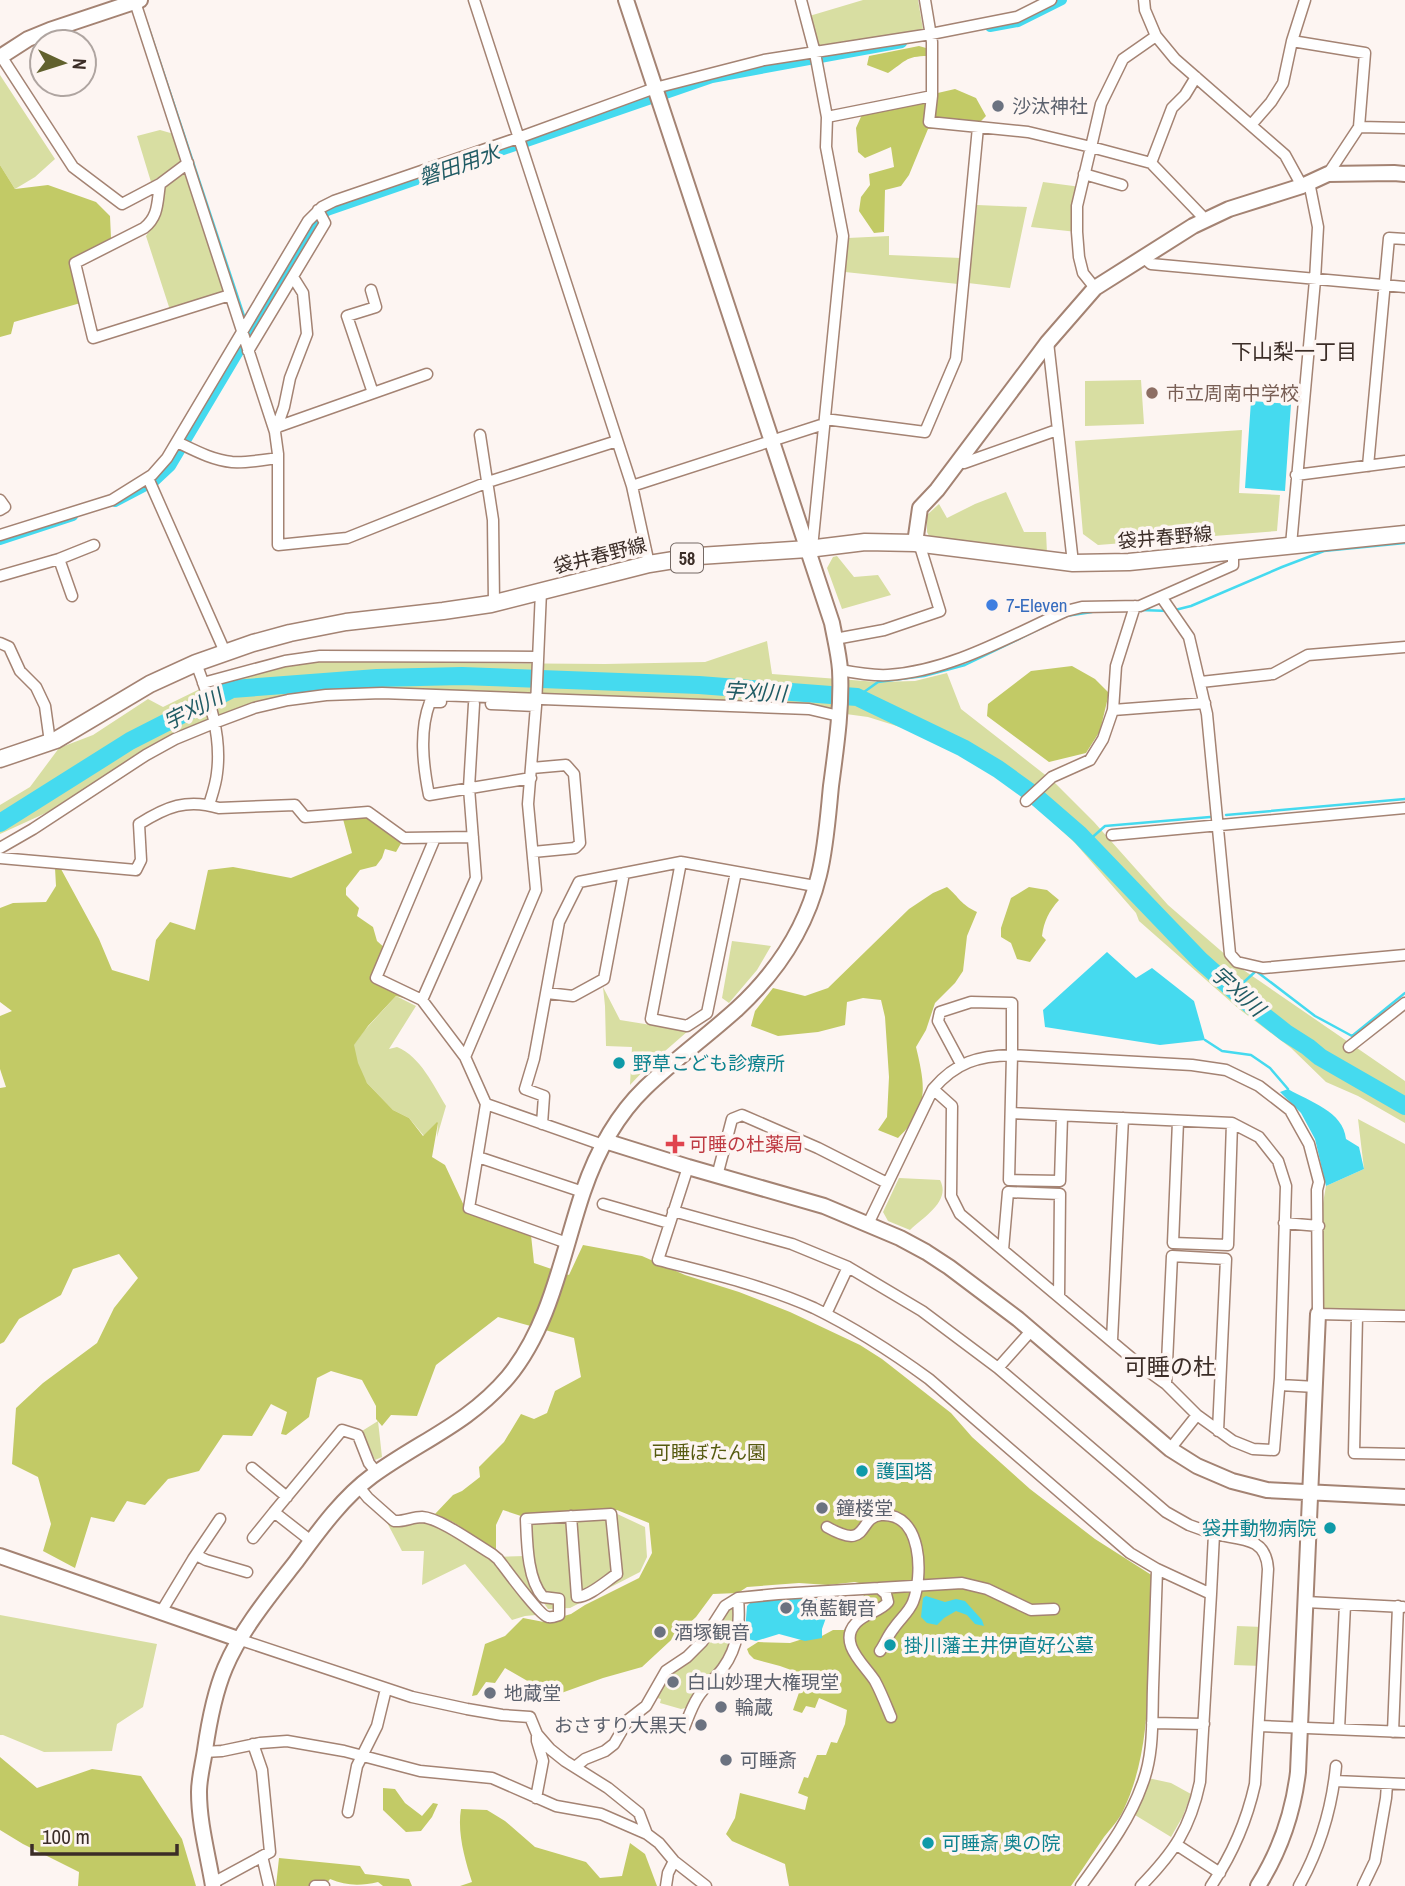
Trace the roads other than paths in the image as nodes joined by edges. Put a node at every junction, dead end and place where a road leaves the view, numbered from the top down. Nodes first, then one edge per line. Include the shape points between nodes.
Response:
1 (474, 0) edge
2 (626, 0) edge
3 (801, 0) edge
4 (925, 0) edge
5 (1051, 0) edge
6 (1144, 0) edge
7 (1305, 0) edge
8 (135, 1) edge
9 (1156, 36) junction
10 (932, 37) junction
11 (1292, 41) junction
12 (815, 53) junction
13 (0, 56) edge
14 (1196, 77) junction
15 (655, 88) junction
16 (932, 96) junction
17 (827, 117) junction
18 (1251, 125) junction
19 (978, 127) junction
20 (1359, 127) junction
21 (1405, 128) edge
22 (518, 138) junction
23 (1091, 146) junction
24 (188, 163) junction
25 (1151, 163) junction
26 (1084, 174) junction
27 (1328, 174) junction
28 (1405, 174) edge
29 (160, 184) junction
30 (1122, 184) dead end
31 (1305, 184) junction
32 (318, 210) junction
33 (1204, 221) junction
34 (1405, 239) edge
35 (1143, 257) junction
36 (293, 277) junction
37 (1315, 280) junction
38 (1386, 285) junction
39 (1405, 287) edge
40 (1095, 288) junction
41 (370, 290) dead end
42 (230, 295) junction
43 (242, 332) junction
44 (1048, 342) junction
45 (248, 351) junction
46 (427, 374) dead end
47 (373, 393) junction
48 (825, 421) junction
49 (276, 430) junction
50 (1057, 430) junction
51 (480, 436) dead end
52 (617, 441) junction
53 (772, 441) junction
54 (177, 442) junction
55 (278, 458) junction
56 (959, 461) junction
57 (1405, 461) edge
58 (1368, 466) junction
59 (1296, 475) junction
60 (148, 478) junction
61 (488, 482) junction
62 (632, 486) junction
63 (0, 500) edge
64 (0, 510) edge
65 (1405, 534) edge
66 (0, 535) edge
67 (917, 543) junction
68 (94, 545) dead end
69 (1290, 545) junction
70 (810, 548) junction
71 (1233, 552) junction
72 (59, 559) junction
73 (649, 564) junction
74 (1073, 564) junction
75 (0, 576) edge
76 (541, 591) junction
77 (72, 596) dead end
78 (1162, 598) junction
79 (494, 603) junction
80 (1135, 606) junction
81 (835, 639) junction
82 (0, 640) edge
83 (1405, 646) edge
84 (225, 652) junction
85 (538, 659) junction
86 (196, 663) junction
87 (840, 670) junction
88 (1201, 682) junction
89 (203, 683) junction
90 (536, 700) junction
91 (1205, 703) junction
92 (474, 704) junction
93 (1114, 710) junction
94 (839, 716) junction
95 (214, 721) junction
96 (50, 743) junction
97 (0, 759) edge
98 (532, 773) junction
99 (469, 788) junction
100 (1026, 801) dead end
101 (209, 806) junction
102 (1405, 808) edge
103 (1219, 826) junction
104 (1112, 835) dead end
105 (473, 837) junction
106 (435, 838) junction
107 (0, 848) edge
108 (533, 852) junction
109 (0, 858) edge
110 (681, 862) junction
111 (736, 872) junction
112 (624, 873) junction
113 (815, 886) junction
114 (1405, 955) edge
115 (547, 993) junction
116 (422, 999) junction
117 (1405, 1003) edge
118 (1349, 1047) dead end
119 (1012, 1055) junction
120 (465, 1057) junction
121 (961, 1064) junction
122 (933, 1089) junction
123 (486, 1104) junction
124 (1011, 1113) junction
125 (1062, 1116) junction
126 (1124, 1118) junction
127 (1178, 1121) junction
128 (1232, 1123) junction
129 (542, 1124) junction
130 (604, 1143) junction
131 (478, 1157) junction
132 (688, 1167) junction
133 (717, 1176) junction
134 (887, 1182) junction
135 (583, 1192) junction
136 (603, 1204) dead end
137 (673, 1211) junction
138 (669, 1223) junction
139 (1284, 1223) junction
140 (868, 1224) junction
141 (1319, 1226) junction
142 (567, 1243) junction
143 (1003, 1250) junction
144 (848, 1267) junction
145 (1059, 1297) junction
146 (826, 1314) junction
147 (1318, 1314) junction
148 (1405, 1316) edge
149 (1357, 1317) junction
150 (1031, 1331) junction
151 (1112, 1340) junction
152 (998, 1368) junction
153 (1166, 1384) junction
154 (1280, 1385) junction
155 (1316, 1387) junction
156 (1197, 1415) junction
157 (1218, 1431) junction
158 (1170, 1449) junction
159 (1405, 1454) edge
160 (252, 1468) dead end
161 (377, 1474) junction
162 (359, 1487) junction
163 (1311, 1493) junction
164 (287, 1497) junction
165 (1405, 1497) edge
166 (275, 1512) junction
167 (571, 1516) junction
168 (220, 1519) dead end
169 (827, 1527) dead end
170 (1214, 1534) junction
171 (253, 1538) dead end
172 (311, 1541) junction
173 (196, 1555) junction
174 (0, 1556) edge
175 (1157, 1569) junction
176 (247, 1572) dead end
177 (916, 1585) junction
178 (879, 1588) junction
179 (1211, 1594) junction
180 (738, 1598) junction
181 (1306, 1602) junction
182 (1345, 1605) junction
183 (1402, 1606) edge
184 (1054, 1609) dead end
185 (161, 1612) junction
186 (241, 1640) junction
187 (880, 1651) dead end
188 (386, 1689) junction
189 (891, 1717) dead end
190 (1152, 1723) junction
191 (1203, 1724) junction
192 (1259, 1726) junction
193 (1300, 1727) junction
194 (684, 1728) dead end
195 (1339, 1730) junction
196 (1393, 1732) junction
197 (1405, 1732) edge
198 (537, 1734) junction
199 (253, 1744) junction
200 (204, 1752) junction
201 (362, 1755) junction
202 (1336, 1766) dead end
203 (575, 1767) junction
204 (1335, 1781) junction
205 (1387, 1784) junction
206 (1405, 1784) edge
207 (536, 1798) junction
208 (348, 1812) dead end
209 (647, 1834) junction
210 (1177, 1845) junction
211 (262, 1856) junction
212 (674, 1861) junction
213 (1220, 1873) junction
214 (213, 1884) edge
215 (269, 1886) edge
216 (315, 1886) edge
217 (324, 1886) edge
218 (666, 1886) edge
219 (706, 1886) edge
220 (1081, 1886) edge
221 (1141, 1886) edge
222 (1212, 1886) edge
223 (1258, 1886) edge
224 (1299, 1886) edge
225 (1363, 1886) edge

1 - 22 street
2 - 15 street
3 - 12 street
4 - 10 street
5 - 10 street via 1017,17
6 - 9 street
7 - 11 street
8 - 13 street via 50,30
8 - 24 street
9 - 14 street
9 - 23 street via 1123,59 1101,104
10 - 12 street
10 - 16 street
11 - 18 street via 1283,83
11 - 20 street via 1366,53
12 - 15 street via 764,60
12 - 17 street
13 - 29 street via 73,167 122,204
14 - 18 street
14 - 25 street via 1172,108
15 - 22 street
15 - 53 street
16 - 17 street
16 - 19 street via 929,122
17 - 48 street via 826,147 843,236
18 - 31 street via 1285,155
19 - 23 street
19 - 48 street via 956,359 925,432
20 - 21 street
20 - 27 street
22 - 32 street
22 - 52 street
23 - 25 street
23 - 26 street
24 - 29 street
24 - 42 street
25 - 33 street
26 - 30 street
26 - 40 street via 1077,206 1079,257 1083,273
27 - 28 street
27 - 31 street
29 - 42 street via 152,221 75,263 93,338
31 - 33 street
31 - 37 street via 1318,227
32 - 36 street via 325,223
32 - 43 street
33 - 35 street
34 - 38 street via 1389,238
35 - 37 street via 1151,264
35 - 40 street
36 - 45 street
36 - 49 street via 303,293 307,334 289,378
37 - 38 street
37 - 59 street
38 - 39 street
38 - 58 street
40 - 44 street
41 - 47 street via 376,307 347,316
42 - 43 street
43 - 45 street
43 - 54 street
44 - 50 street
44 - 56 street
45 - 49 street
46 - 47 street
47 - 49 street
48 - 53 street
48 - 70 street
49 - 55 street
50 - 56 street
50 - 74 street
51 - 61 street
52 - 61 street
52 - 62 street
53 - 62 street
53 - 70 street
54 - 55 street via 228,461
54 - 60 street
55 - 61 street via 278,545 348,538
56 - 67 street via 920,508
57 - 58 street
58 - 59 street
59 - 69 street
60 - 66 street via 112,500
60 - 84 street
61 - 79 street
62 - 73 street
63 - 64 street via 5,507
65 - 69 main road, 袋井春野線 / 58
67 - 70 main road, 袋井春野線 / 58
67 - 74 main road, 袋井春野線 / 58
67 - 81 street via 940,611 884,630
68 - 72 street
69 - 71 main road, 袋井春野線 / 58
70 - 73 main road, 袋井春野線 / 58
70 - 81 street
71 - 74 main road, 袋井春野線 / 58
71 - 78 street via 1233,565
72 - 75 street
72 - 77 street
73 - 76 main road, 袋井春野線 / 58
76 - 79 main road, 袋井春野線 / 58
76 - 85 street
78 - 80 street
78 - 88 street via 1189,638
79 - 84 main road, 袋井春野線 / 58 via 346,622
80 - 87 street via 1066,611 960,659 921,670 888,675
80 - 93 street via 1116,666
81 - 87 street
82 - 96 street via 41,696
83 - 88 street via 1308,655 1273,674
84 - 86 main road, 袋井春野線 / 58
85 - 89 street via 320,656
85 - 90 street
86 - 89 street
86 - 96 main road, 袋井春野線 / 58 via 150,684
87 - 94 street
88 - 91 street
89 - 95 street
90 - 92 street
90 - 94 street via 811,709
90 - 95 street via 326,695 290,699
90 - 98 street
91 - 93 street
91 - 103 street
92 - 99 street
92 - 99 street via 430,702 425,715 423,764 429,795
93 - 100 street via 1090,760 1052,777
94 - 113 street via 826,834
95 - 101 street via 217,771
95 - 107 street via 146,755
96 - 97 main road, 袋井春野線 / 58
98 - 99 street
98 - 108 street via 528,804
98 - 108 street via 566,765 574,774 580,843 575,848
99 - 105 street
101 - 106 street via 295,804 305,817 368,812 404,838
101 - 109 street via 184,803 139,824 141,860 136,870
102 - 103 street
103 - 104 street
103 - 114 street via 1230,954 1237,962 1263,968
105 - 106 street
105 - 116 street via 476,878
106 - 116 street via 376,978
108 - 120 street via 537,890
110 - 111 street
110 - 111 street via 651,1019 687,1027 707,1013
110 - 112 street
111 - 113 street
112 - 115 street via 579,883 559,922
112 - 115 street via 604,979 573,996
113 - 130 street via 809,908 780,963 738,1008 646,1087
115 - 129 street via 525,1089 544,1096
116 - 120 street
117 - 118 street
119 - 121 street via 989,1055
119 - 121 street via 1012,1003 971,1002 940,1012 938,1021
119 - 124 street
119 - 141 street via 1192,1065 1226,1070 1259,1086 1290,1110 1309,1144 1319,1182
120 - 123 street
121 - 122 street
122 - 134 street
122 - 143 street via 952,1106 951,1196 960,1214
123 - 129 street
123 - 131 street
124 - 125 street
124 - 125 street via 1009,1180 1060,1181
125 - 126 street
126 - 127 street
126 - 151 street
127 - 128 street
127 - 128 street via 1173,1243 1228,1245
128 - 139 street via 1259,1137 1278,1161 1286,1186
129 - 130 street
130 - 132 street
130 - 135 street
131 - 135 street
131 - 142 street via 469,1208
132 - 133 street
132 - 137 street
133 - 134 street via 732,1119 742,1115
133 - 140 street via 824,1206
134 - 140 street
135 - 142 street
136 - 138 street
137 - 138 street
137 - 144 street via 792,1244
138 - 146 street via 658,1260 774,1292
139 - 141 street
139 - 154 street
140 - 150 street via 938,1260
141 - 147 street
142 - 161 street via 533,1338 509,1375 473,1412
143 - 145 street
143 - 145 street via 1008,1192 1060,1194
144 - 146 street
144 - 152 street via 922,1311
145 - 151 street
146 - 175 street via 929,1380 1130,1553
147 - 149 street
147 - 155 street
148 - 149 street
149 - 159 street via 1354,1453
150 - 152 street
150 - 158 street
151 - 153 street
152 - 170 street via 1166,1512
153 - 156 street
153 - 157 street via 1172,1256 1226,1259
154 - 155 street
154 - 157 street via 1274,1450 1253,1449
155 - 163 street
156 - 157 street
156 - 158 street
158 - 163 street via 1232,1481 1267,1490
160 - 164 street
161 - 162 street
161 - 164 street via 358,1435 342,1430
162 - 167 street via 394,1521 436,1520 492,1554 549,1617 559,1615 559,1599 538,1592 530,1566 526,1519
162 - 172 street
163 - 165 street
163 - 181 street
164 - 166 street
166 - 171 street
166 - 172 street
167 - 167 street via 611,1514 617,1574 582,1597 577,1597
168 - 173 street
169 - 177 street via 856,1535 872,1518 893,1516 906,1525 918,1547
170 - 179 street
170 - 192 street via 1251,1541 1259,1545 1267,1560
172 - 186 street
173 - 176 street
173 - 185 street
174 - 185 street
175 - 179 street
175 - 190 street
177 - 178 street
177 - 184 street via 976,1585 1031,1610
177 - 187 street via 910,1608
178 - 180 street
178 - 189 street via 886,1594 886,1606 854,1625 850,1642
179 - 191 street
180 - 194 street via 740,1622 733,1648 697,1698
180 - 203 street via 725,1606 702,1642 666,1671 646,1706 628,1720 614,1744
181 - 182 street
181 - 193 street
182 - 183 street
182 - 195 street
183 - 196 street
185 - 186 street
186 - 188 street
186 - 200 street via 216,1694
188 - 198 street via 440,1704 530,1717
188 - 201 street via 377,1726
190 - 191 street
190 - 220 street via 1143,1784 1122,1828
191 - 210 street via 1200,1782
192 - 193 street
192 - 213 street via 1250,1808
193 - 195 street
193 - 223 street via 1291,1813
195 - 196 street
196 - 197 street
198 - 203 street
198 - 207 street via 543,1761
199 - 200 street
199 - 201 street via 287,1741
199 - 211 street via 262,1770 270,1846 270,1852
200 - 214 street via 199,1791
201 - 207 street via 420,1771 492,1778
201 - 208 street
202 - 204 street
203 - 209 street via 639,1813
204 - 205 street
204 - 224 street via 1323,1829
205 - 206 street
205 - 225 street via 1375,1861
207 - 209 street via 601,1814
209 - 212 street
210 - 213 street
210 - 221 street
211 - 214 street
211 - 215 street
212 - 218 street
212 - 219 street
213 - 222 street
216 - 217 street

